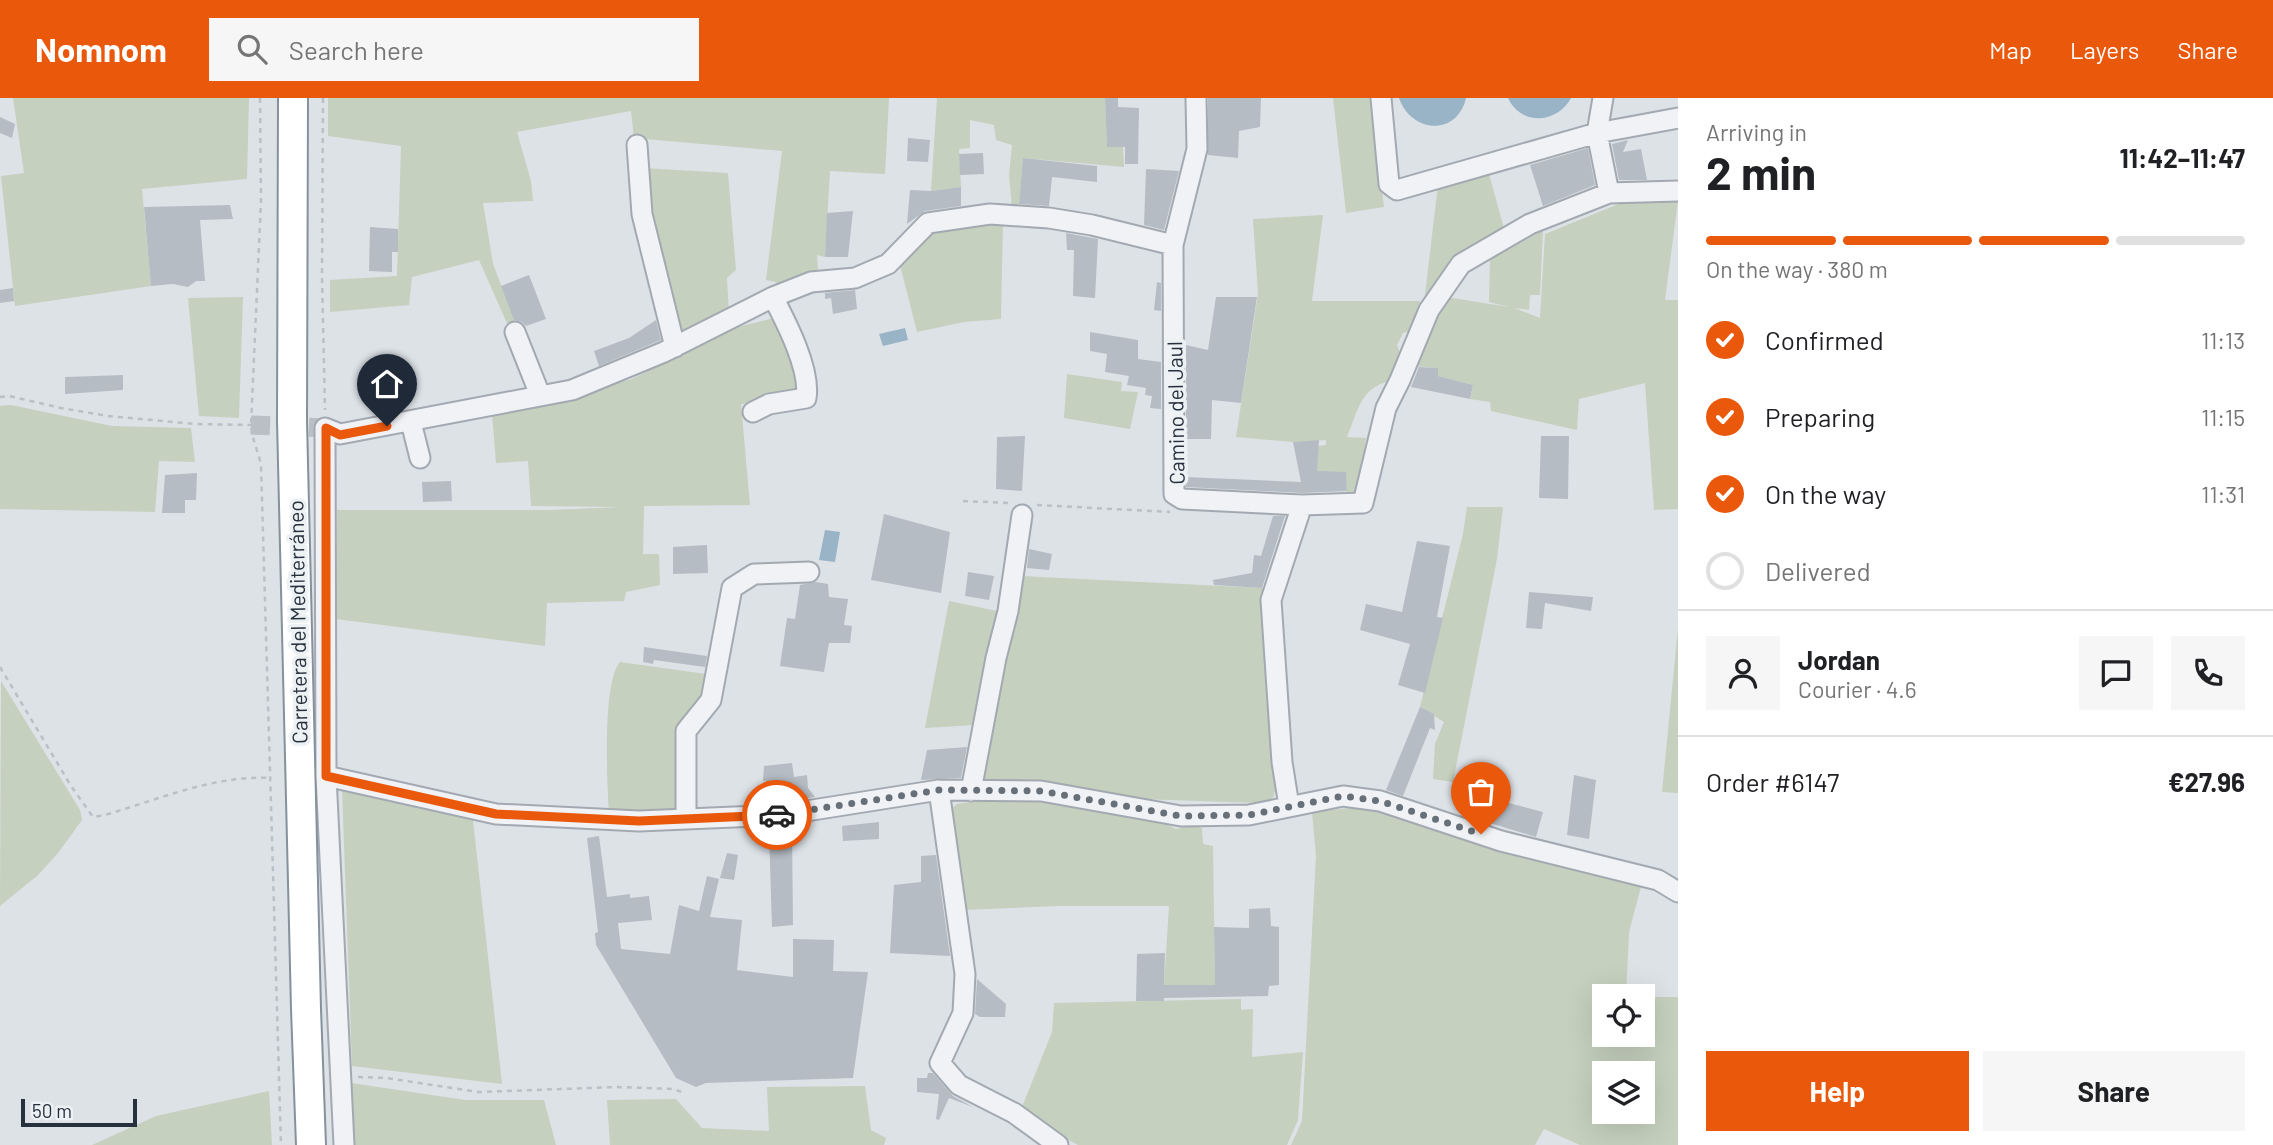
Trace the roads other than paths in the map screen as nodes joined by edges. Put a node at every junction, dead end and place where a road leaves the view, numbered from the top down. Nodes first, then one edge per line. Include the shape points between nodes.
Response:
1 (293, 98) edge
2 (1196, 98) edge
3 (1381, 98) edge
4 (1603, 98) edge
5 (1678, 118) edge
6 (1597, 133) junction
7 (638, 145) dead end
8 (1678, 191) edge
9 (1609, 192) junction
10 (1173, 245) junction
11 (773, 297) junction
12 (515, 332) dead end
13 (675, 347) junction
14 (540, 395) junction
15 (753, 412) dead end
16 (411, 422) junction
17 (420, 458) dead end
18 (1302, 505) junction
19 (1024, 508) road end
20 (809, 572) dead end
21 (326, 776) junction
22 (939, 790) junction
23 (971, 790) junction
24 (1289, 806) junction
25 (686, 819) junction
26 (1678, 892) edge
27 (311, 1145) edge
28 (344, 1145) edge
29 (1058, 1145) edge

1 - 27 highway, Carretera del Mediterráneo via 292,421
2 - 10 street, Camino del Jaul via 1197,149
3 - 6 street via 1389,184 1397,190
4 - 6 street
5 - 6 street
6 - 9 street
7 - 13 street via 642,214
8 - 9 street
9 - 18 street, Camino del Jaul via 1530,224 1461,264 1429,310 1386,408 1363,503
10 - 11 street via 1092,225 990,214 928,223 888,264 855,278 811,282
10 - 18 street, Camino del Jaul via 1174,494 1182,499
11 - 13 street
11 - 15 street via 799,355 807,393 806,398 769,404
12 - 14 street
13 - 14 street via 572,390
14 - 16 street
16 - 17 street
16 - 21 street via 340,435 326,428
18 - 24 street via 1271,600
19 - 23 street
20 - 25 street via 754,574 732,588 711,700 686,731
21 - 25 street via 496,814 524,807 639,821
21 - 28 street
22 - 23 street
22 - 25 street via 780,815
22 - 29 street via 965,974 963,1013 940,1063 959,1085 1014,1113
23 - 24 street via 1041,791 1181,816 1249,815
24 - 26 street via 1343,796 1380,801 1501,841 1658,880

